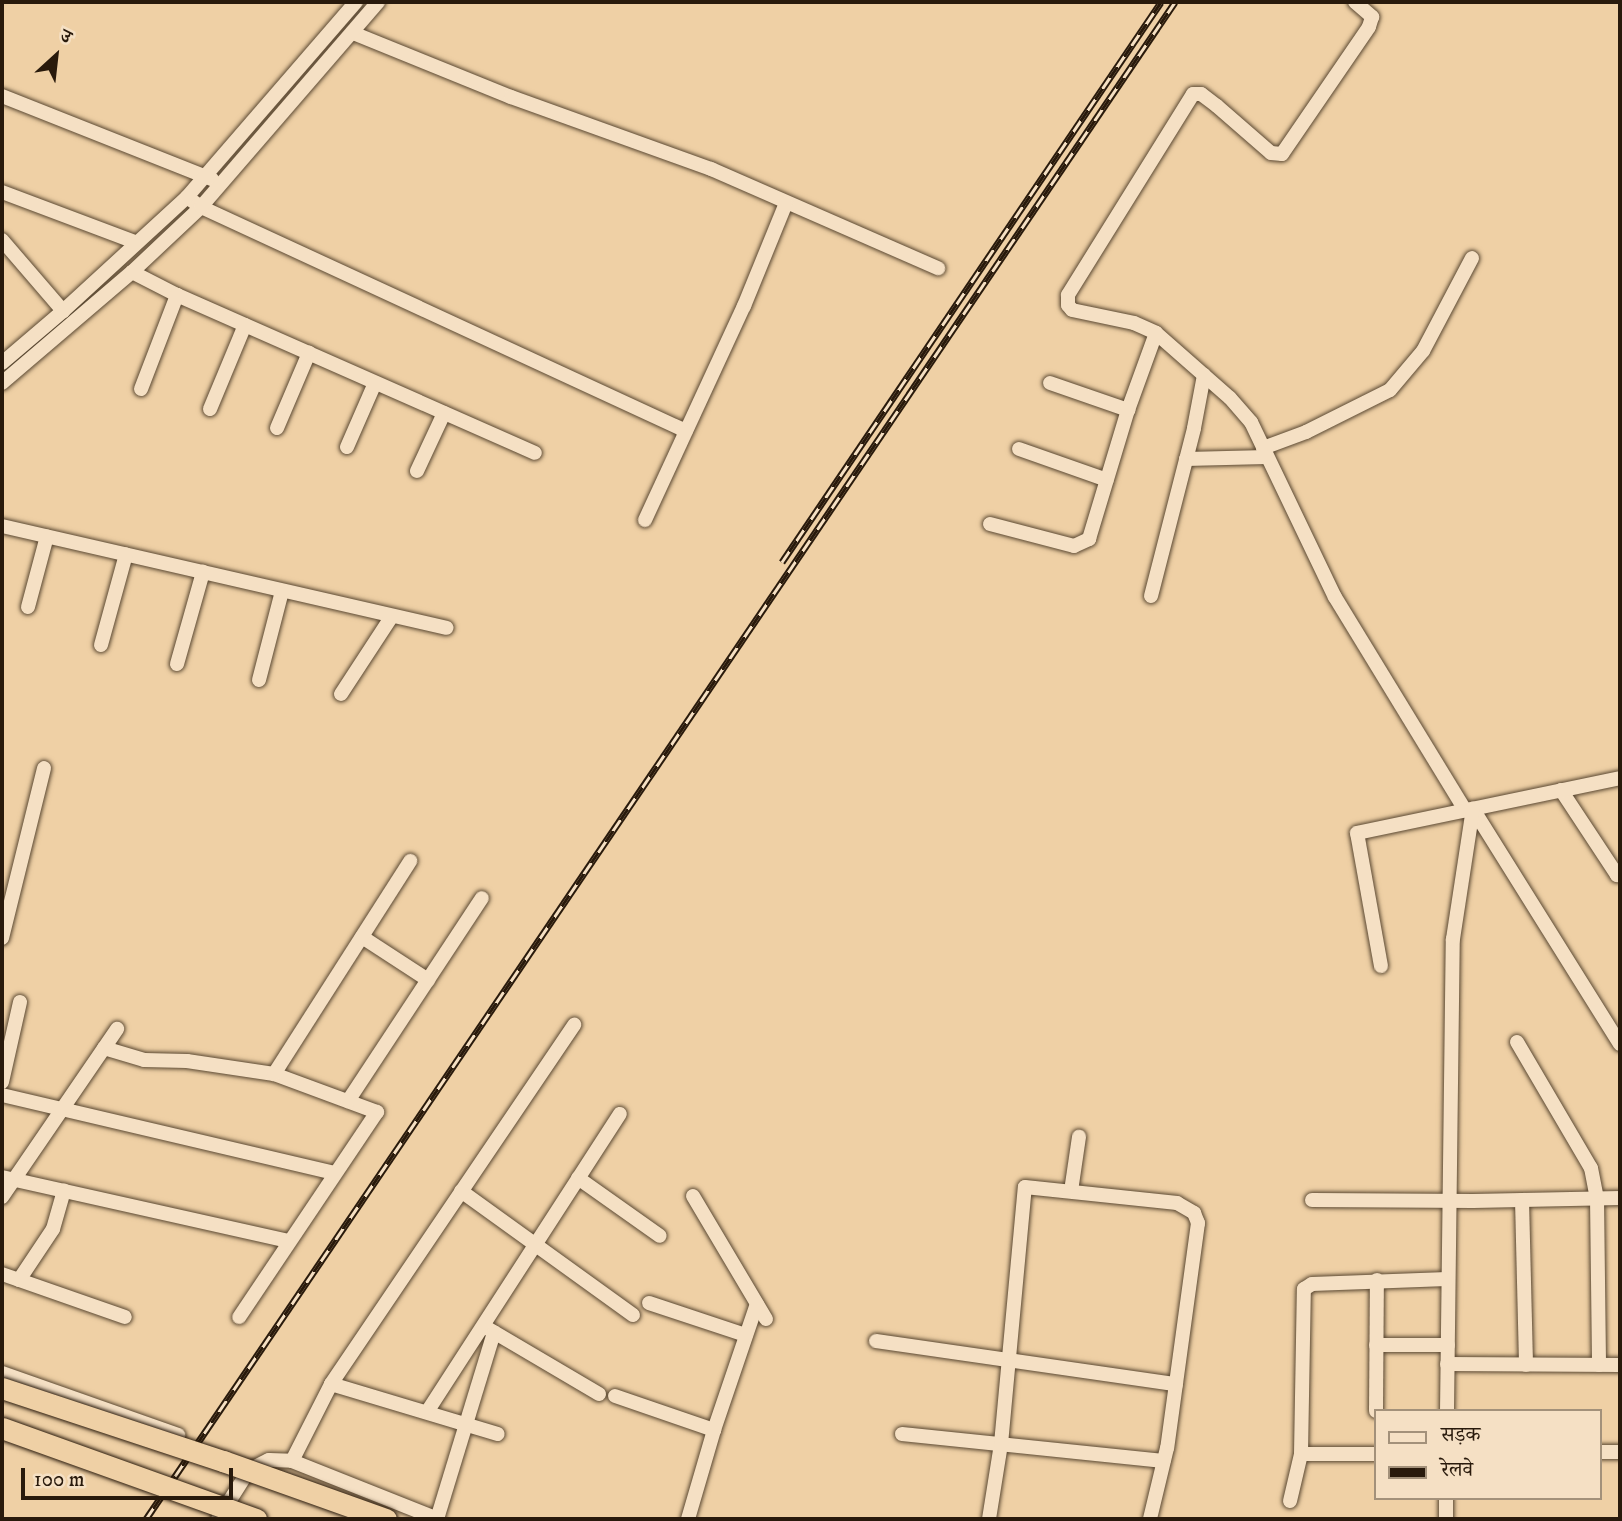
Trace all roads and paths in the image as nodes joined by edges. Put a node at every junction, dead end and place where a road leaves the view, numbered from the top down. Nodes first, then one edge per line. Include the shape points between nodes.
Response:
1 (356, 2) edge
2 (378, 2) edge
3 (1355, 2) edge
4 (353, 33) junction
5 (2, 96) edge
6 (207, 176) junction
7 (220, 185) junction
8 (2, 192) edge
9 (187, 197) junction
10 (786, 203) junction
11 (201, 207) junction
12 (2, 240) edge
13 (135, 242) junction
14 (1472, 258) dead end
15 (938, 268) dead end
16 (132, 272) junction
17 (177, 295) junction
18 (64, 311) junction
19 (245, 325) junction
20 (1156, 333) junction
21 (309, 353) junction
22 (2, 362) edge
23 (1205, 375) junction
24 (2, 383) edge
25 (375, 383) junction
26 (1050, 383) dead end
27 (141, 389) dead end
28 (210, 409) dead end
29 (1128, 410) junction
30 (444, 413) junction
31 (277, 428) dead end
32 (686, 431) junction
33 (347, 447) dead end
34 (1019, 449) dead end
35 (535, 453) dead end
36 (1265, 453) junction
37 (1186, 459) junction
38 (417, 471) dead end
39 (1107, 480) junction
40 (645, 520) dead end
41 (990, 524) dead end
42 (2, 526) edge
43 (47, 536) junction
44 (126, 554) junction
45 (203, 572) junction
46 (282, 590) junction
47 (1151, 596) dead end
48 (28, 607) dead end
49 (392, 616) junction
50 (446, 628) dead end
51 (101, 645) dead end
52 (177, 664) dead end
53 (259, 680) dead end
54 (341, 694) dead end
55 (44, 768) dead end
56 (1620, 778) edge
57 (1561, 790) junction
58 (1469, 810) junction
59 (410, 861) dead end
60 (1619, 876) edge
61 (482, 898) dead end
62 (362, 937) junction
63 (2, 938) edge
64 (1381, 966) dead end
65 (428, 980) junction
66 (20, 1002) dead end
67 (574, 1025) dead end
68 (8, 1029) edge
69 (117, 1029) dead end
70 (1517, 1042) dead end
71 (1620, 1044) edge
72 (104, 1048) junction
73 (274, 1074) junction
74 (2, 1082) edge
75 (2, 1095) edge
76 (348, 1101) junction
77 (62, 1109) junction
78 (620, 1114) dead end
79 (1079, 1137) dead end
80 (335, 1173) junction
81 (8, 1178) edge
82 (578, 1178) junction
83 (64, 1191) junction
84 (461, 1191) junction
85 (1071, 1191) junction
86 (692, 1196) dead end
87 (2, 1197) edge
88 (1597, 1198) junction
89 (1620, 1198) edge
90 (1312, 1200) dead end
91 (1522, 1200) junction
92 (1449, 1201) junction
93 (660, 1236) dead end
94 (289, 1241) junction
95 (535, 1245) junction
96 (2, 1274) edge
97 (1447, 1279) junction
98 (19, 1280) junction
99 (1377, 1280) junction
100 (649, 1303) dead end
101 (757, 1304) junction
102 (633, 1315) dead end
103 (125, 1317) dead end
104 (239, 1317) dead end
105 (766, 1320) dead end
106 (488, 1329) junction
107 (746, 1335) junction
108 (876, 1341) dead end
109 (1376, 1345) junction
110 (1448, 1345) junction
111 (1008, 1360) junction
112 (1447, 1364) junction
113 (1527, 1365) junction
114 (1600, 1365) junction
115 (1620, 1365) edge
116 (2, 1373) edge
117 (331, 1384) junction
118 (1176, 1384) junction
119 (2, 1388) edge
120 (599, 1394) dead end
121 (615, 1396) dead end
122 (1376, 1409) edge
123 (1447, 1409) edge
124 (426, 1412) junction
125 (465, 1424) junction
126 (2, 1428) edge
127 (714, 1430) junction
128 (498, 1434) dead end
129 (902, 1434) dead end
130 (1001, 1444) junction
131 (1601, 1452) edge
132 (1620, 1452) edge
133 (1301, 1454) junction
134 (1374, 1454) edge
135 (292, 1461) junction
136 (1164, 1461) junction
137 (258, 1464) junction
138 (1446, 1500) edge
139 (1290, 1501) dead end
140 (218, 1519) edge
141 (256, 1519) edge
142 (386, 1519) edge
143 (438, 1519) edge
144 (688, 1519) edge
145 (989, 1519) edge
146 (1150, 1519) edge
147 (1446, 1519) edge

1 - 6 street
2 - 4 street
3 - 20 street via 1372,17 1370,27 1287,150 1271,153 1217,106 1201,94 1193,94 1068,295 1072,310 1134,323
4 - 7 street
4 - 10 street via 511,97 711,169
5 - 6 street
6 - 7 street
6 - 9 street
7 - 11 street
8 - 13 street
9 - 11 street
9 - 13 street
10 - 15 street
10 - 32 street via 753,287
11 - 16 street
11 - 32 street
12 - 18 street
13 - 18 street
14 - 36 street via 1423,351 1390,390
16 - 17 street
16 - 24 street
17 - 19 street
17 - 27 street
18 - 22 street
19 - 21 street
19 - 28 street
20 - 23 street
20 - 29 street
21 - 25 street
21 - 31 street
23 - 36 street via 1251,422
23 - 37 street
25 - 30 street
25 - 33 street
26 - 29 street
29 - 39 street
30 - 35 street
30 - 38 street
32 - 40 street
34 - 39 street
36 - 37 street
36 - 58 street via 1335,597
37 - 47 street
39 - 41 street via 1089,539 1082,545
42 - 43 street
43 - 44 street
43 - 48 street
44 - 45 street
44 - 51 street
45 - 46 street
45 - 52 street
46 - 49 street
46 - 53 street
49 - 50 street
49 - 54 street
55 - 63 street
56 - 57 street
57 - 58 street
57 - 60 street
58 - 64 street via 1357,833
58 - 71 street
58 - 92 street via 1452,939
59 - 62 street
61 - 65 street
62 - 65 street
62 - 73 street
65 - 76 street
66 - 68 street
67 - 84 street
68 - 74 street
69 - 72 street
70 - 88 street via 1581,1146
72 - 73 street via 144,1060 187,1061
72 - 77 street
73 - 76 street
75 - 77 street
76 - 80 street via 377,1112
77 - 80 street
77 - 81 street
78 - 82 street
79 - 85 street
80 - 94 street
81 - 83 street
81 - 87 street
82 - 93 street
82 - 95 street
83 - 94 street
83 - 98 street via 53,1229
84 - 95 street
84 - 117 street
85 - 111 street via 1025,1187
85 - 118 street via 1177,1203 1194,1213 1198,1223
86 - 101 street
88 - 89 street
88 - 91 street
88 - 114 street
90 - 92 street
91 - 92 street
91 - 113 street
92 - 97 street
94 - 104 street
95 - 102 street
95 - 106 street
96 - 98 street
97 - 99 street
97 - 110 street
98 - 103 street
99 - 109 street
99 - 133 street via 1312,1284 1304,1289
100 - 107 street
101 - 105 street
101 - 107 street
106 - 120 street
106 - 124 street
106 - 125 street
107 - 127 street
108 - 111 street
109 - 110 street
109 - 122 street
110 - 112 street
111 - 118 street
111 - 130 street
112 - 113 street
112 - 123 street
113 - 114 street
114 - 115 street
116 - 137 street
117 - 124 street
117 - 135 street
118 - 136 street
119 - 142 highway, bridge
121 - 127 street
124 - 125 street
125 - 128 street
125 - 143 street
126 - 141 highway, bridge
127 - 144 street
129 - 130 street
130 - 136 street
130 - 145 street
131 - 132 street
133 - 134 street
133 - 139 street
135 - 137 street
135 - 143 street
136 - 146 street
137 - 140 street via 242,1478
138 - 147 street

